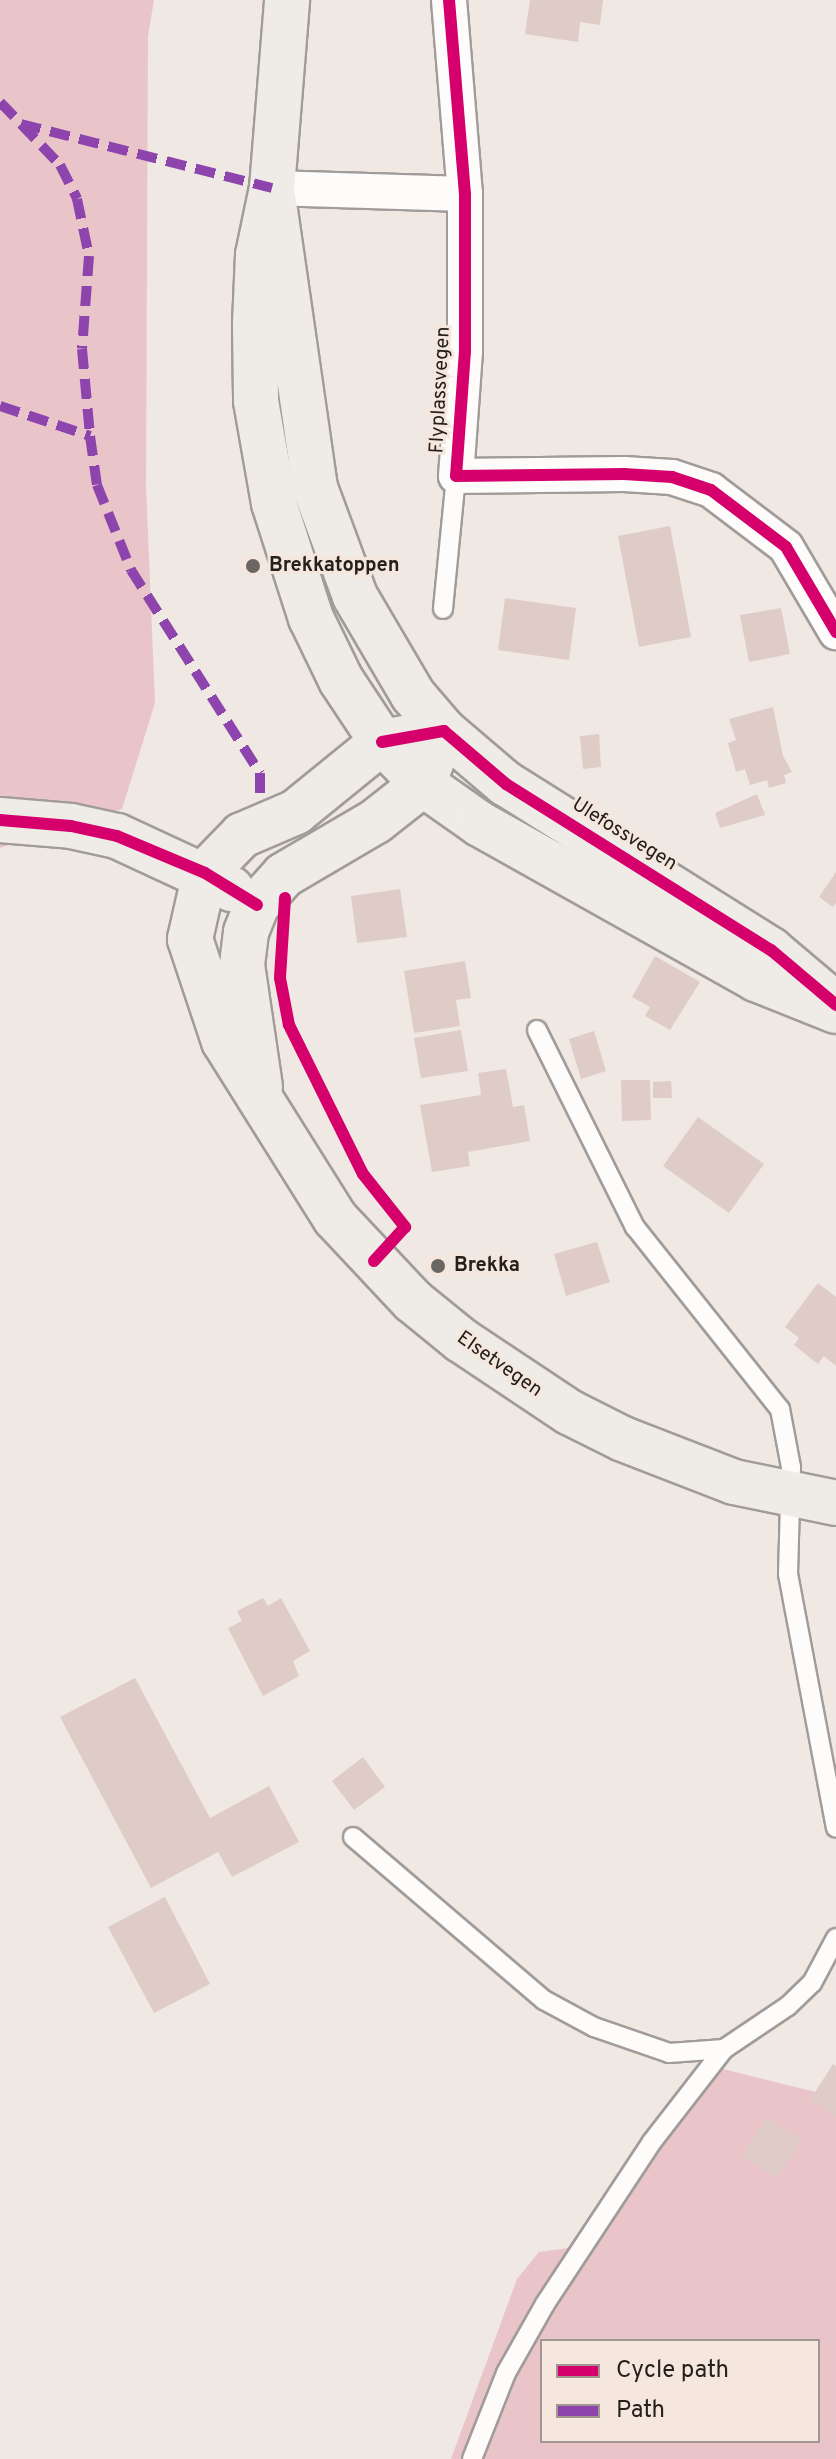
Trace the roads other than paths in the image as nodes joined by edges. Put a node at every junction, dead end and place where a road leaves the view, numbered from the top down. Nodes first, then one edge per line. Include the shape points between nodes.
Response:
1 (287, 0) edge
2 (449, 0) edge
3 (272, 188) junction
4 (465, 194) junction
5 (456, 476) junction
6 (443, 609) dead end
7 (836, 632) edge
8 (444, 731) junction
9 (382, 742) junction
10 (423, 784) junction
11 (0, 820) edge
12 (205, 873) junction
13 (257, 905) junction
14 (836, 1008) edge
15 (537, 1030) dead end
16 (261, 1092) junction
17 (789, 1496) junction
18 (836, 1503) edge
19 (836, 1828) edge
20 (353, 1837) dead end
21 (836, 1938) edge
22 (724, 2049) junction
23 (472, 2459) edge

1 - 3 main road
2 - 4 street, Flyplassvegen
3 - 4 street
3 - 8 main road via 306,445 329,539 386,654
3 - 9 main road via 258,255 255,340 256,401 274,503 311,618 341,680
4 - 5 street, Flyplassvegen via 465,351
5 - 6 lane
5 - 7 street, Flyplassvegen via 624,474 672,477 711,490 786,547
8 - 9 main road
8 - 10 main road
8 - 14 main road, Ulefossvegen via 506,784 771,950
9 - 10 main road, Ulefossvegen
9 - 12 main road via 296,812 242,835
10 - 13 main road via 376,821 284,875
10 - 14 main road, Ulefossvegen via 480,824 630,912 756,979
11 - 12 main road via 117,836
12 - 13 main road
12 - 16 main road, Elsetvegen via 190,939 196,968 224,1041
13 - 16 main road, Elsetvegen via 246,932 242,965
15 - 17 lane via 635,1227 780,1409 789,1439
16 - 17 main road, Elsetvegen via 307,1180 335,1218 413,1301 461,1340 569,1412 623,1439 698,1469
17 - 18 main road, Elsetvegen
17 - 19 lane via 788,1574
20 - 22 lane via 544,2000 594,2027 669,2053
21 - 22 lane via 812,1983
22 - 23 lane via 651,2143 545,2304 506,2373

